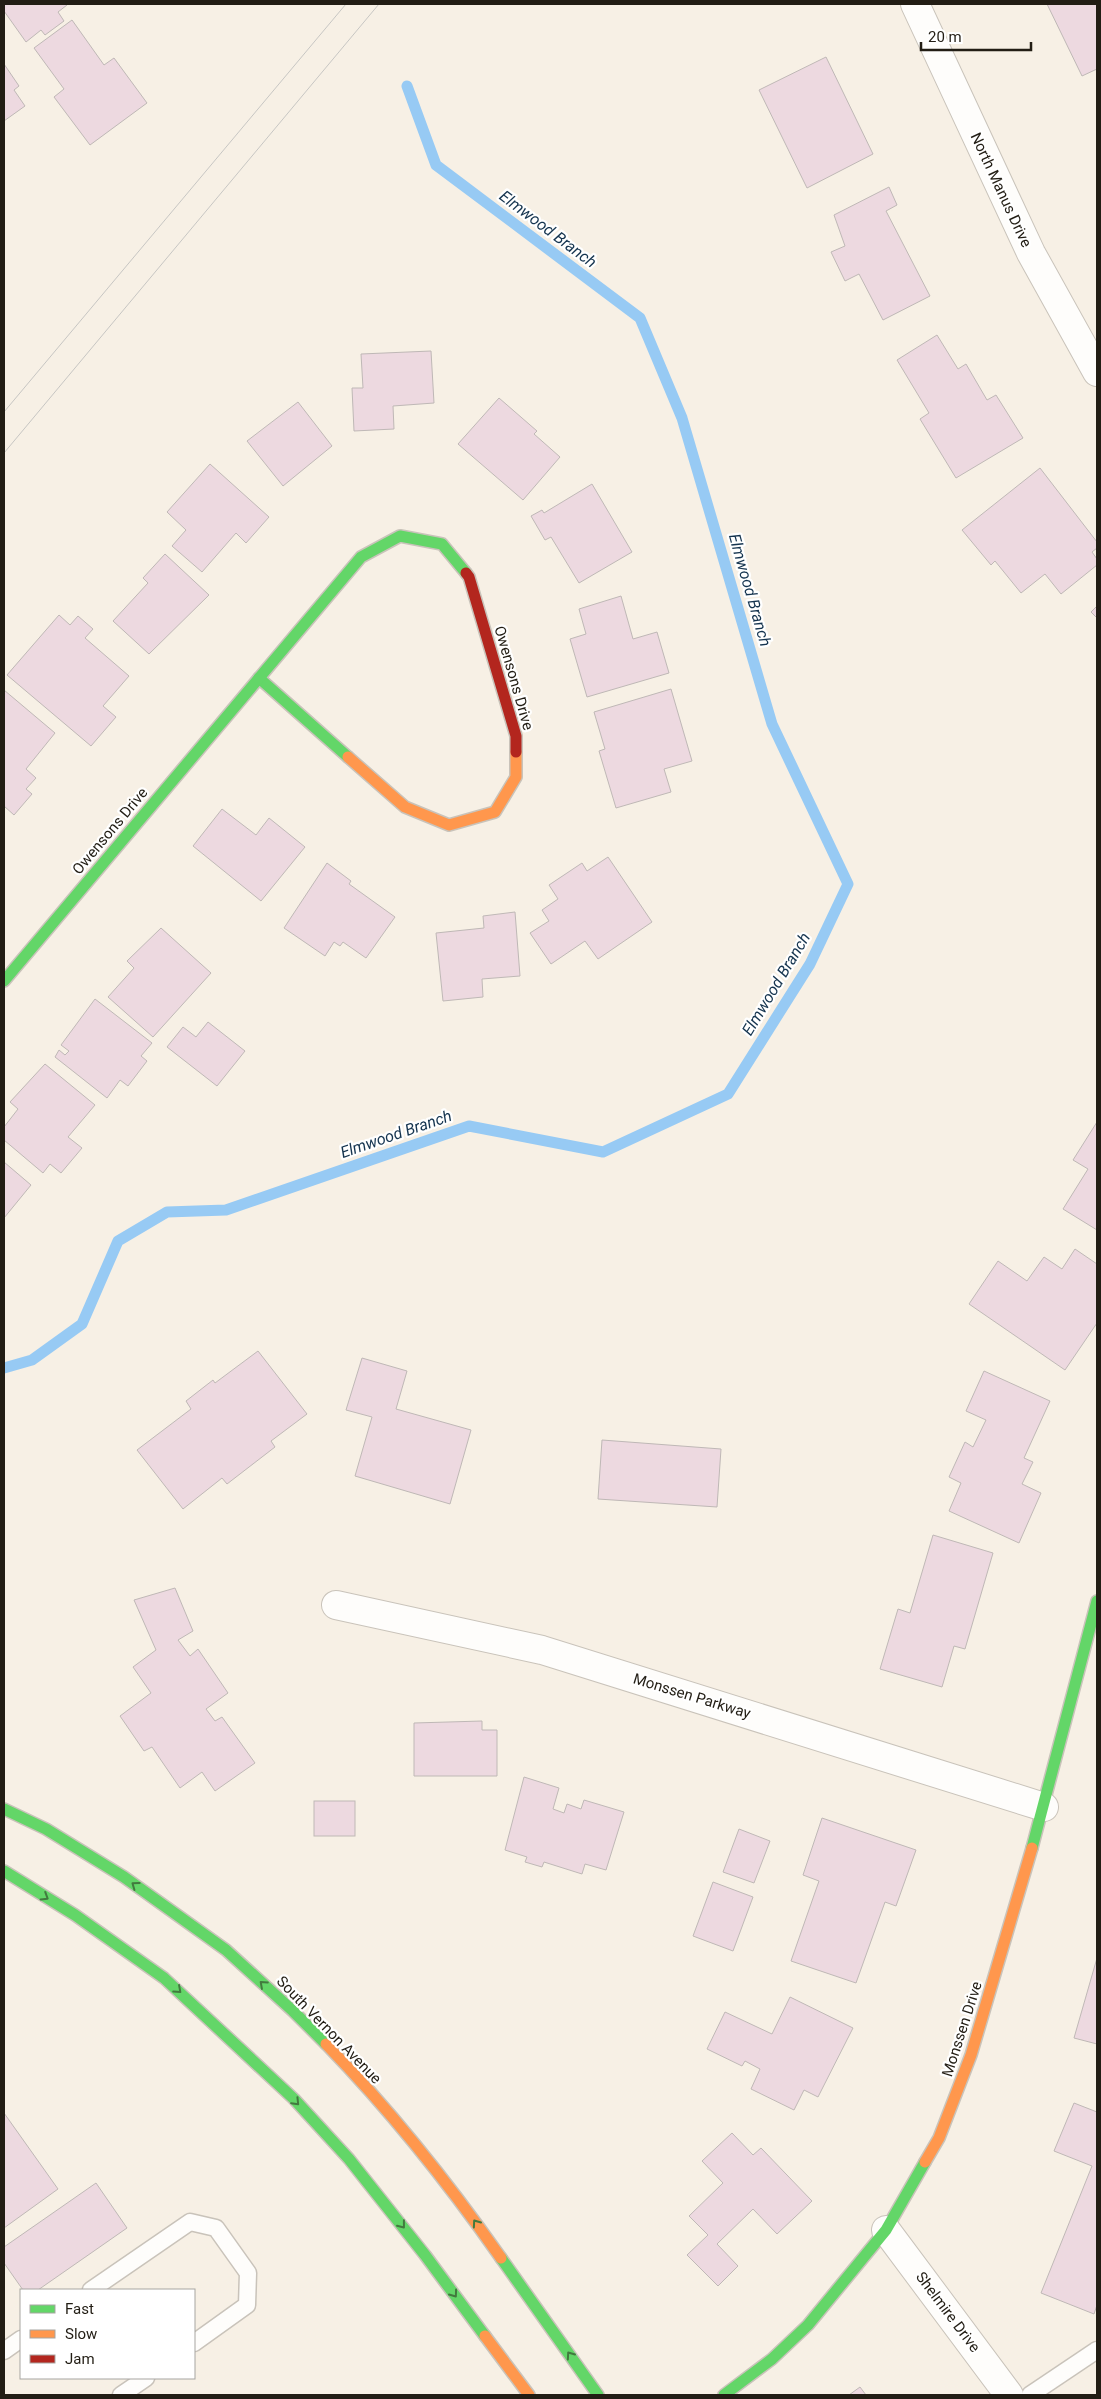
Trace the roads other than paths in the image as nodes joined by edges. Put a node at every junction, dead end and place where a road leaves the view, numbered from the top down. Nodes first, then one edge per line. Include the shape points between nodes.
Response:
1 (914, 4) edge
2 (1097, 372) edge
3 (259, 678) junction
4 (4, 981) edge
5 (1097, 1601) edge
6 (336, 1605) dead end
7 (1044, 1807) junction
8 (4, 1809) edge
9 (4, 1871) edge
10 (886, 2230) junction
11 (92, 2289) edge
12 (20, 2340) edge
13 (195, 2342) edge
14 (1097, 2350) edge
15 (4, 2351) edge
16 (145, 2379) edge
17 (121, 2395) edge
18 (529, 2395) edge
19 (598, 2395) edge
20 (724, 2395) edge
21 (1009, 2395) edge
22 (1030, 2395) edge

1 - 2 street, North Manus Drive via 1030,254
3 - 3 street, Owensons Drive via 405,807 450,825 495,812 516,777 516,736 469,576 442,544 400,536 361,557
3 - 4 street, Owensons Drive
5 - 7 street, Monssen Drive
6 - 7 street, Monssen Parkway via 542,1650
7 - 10 street, Monssen Drive via 972,2055 939,2138
19 -> 8 street, South Vernon Avenue via 469,2213 355,2074 293,2011 226,1950 124,1877 46,1829
9 -> 18 street via 75,1915 164,1978 294,2100 355,2167
10 - 20 street, Monssen Drive via 808,2325 772,2359
10 - 21 street, Shelmire Drive
11 - 13 lane via 190,2222 216,2228 248,2273 247,2305
12 - 15 lane
14 - 22 lane
16 - 17 lane

